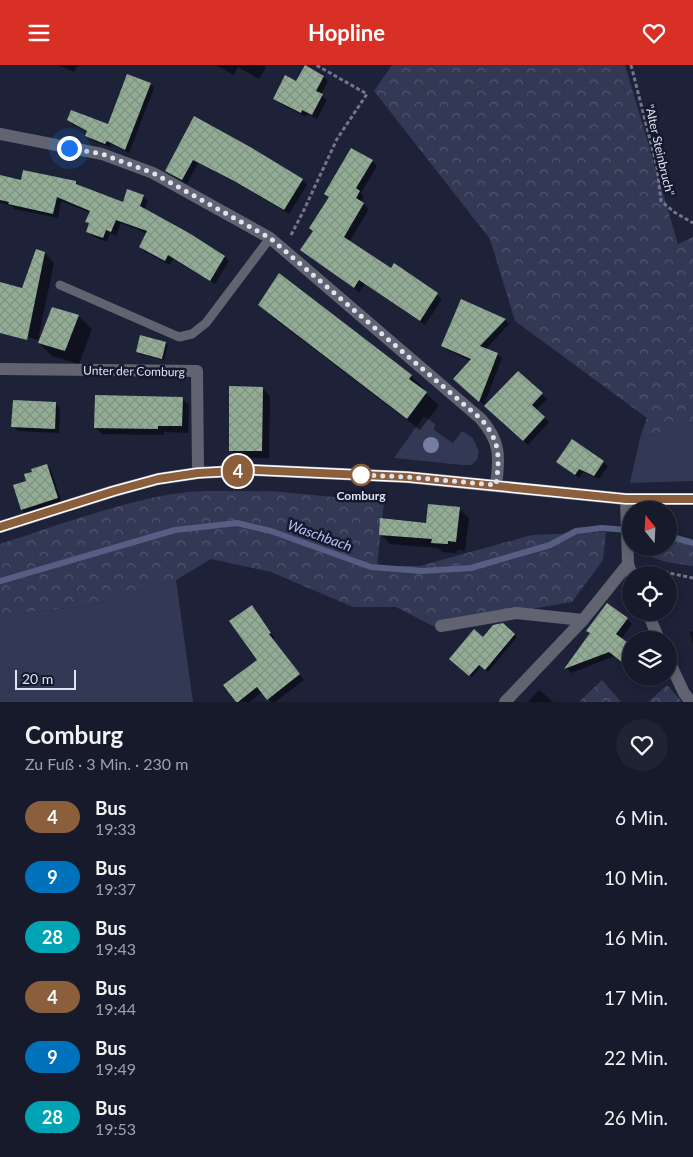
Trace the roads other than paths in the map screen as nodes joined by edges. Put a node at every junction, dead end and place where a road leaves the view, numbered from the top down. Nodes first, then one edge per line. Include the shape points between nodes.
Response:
1 (0, 134) edge
2 (270, 238) junction
3 (60, 285) dead end
4 (0, 369) edge
5 (198, 473) junction
6 (496, 485) junction
7 (626, 499) junction
8 (693, 499) edge
9 (0, 527) edge
10 (630, 566) edge
11 (622, 578) edge
12 (583, 620) junction
13 (441, 627) dead end
14 (677, 678) edge
15 (505, 702) edge
16 (691, 702) edge

1 - 2 street via 102,154 153,173
2 - 3 lane via 206,323 192,334 179,337
2 - 6 street via 481,419 497,445
4 - 5 street, Unter der Comburg via 197,371
5 - 6 main road via 254,470
5 - 9 main road via 149,481
6 - 7 main road
7 - 8 main road
7 - 10 street
11 - 12 street
12 - 13 street via 516,613
12 - 15 street
14 - 16 street

